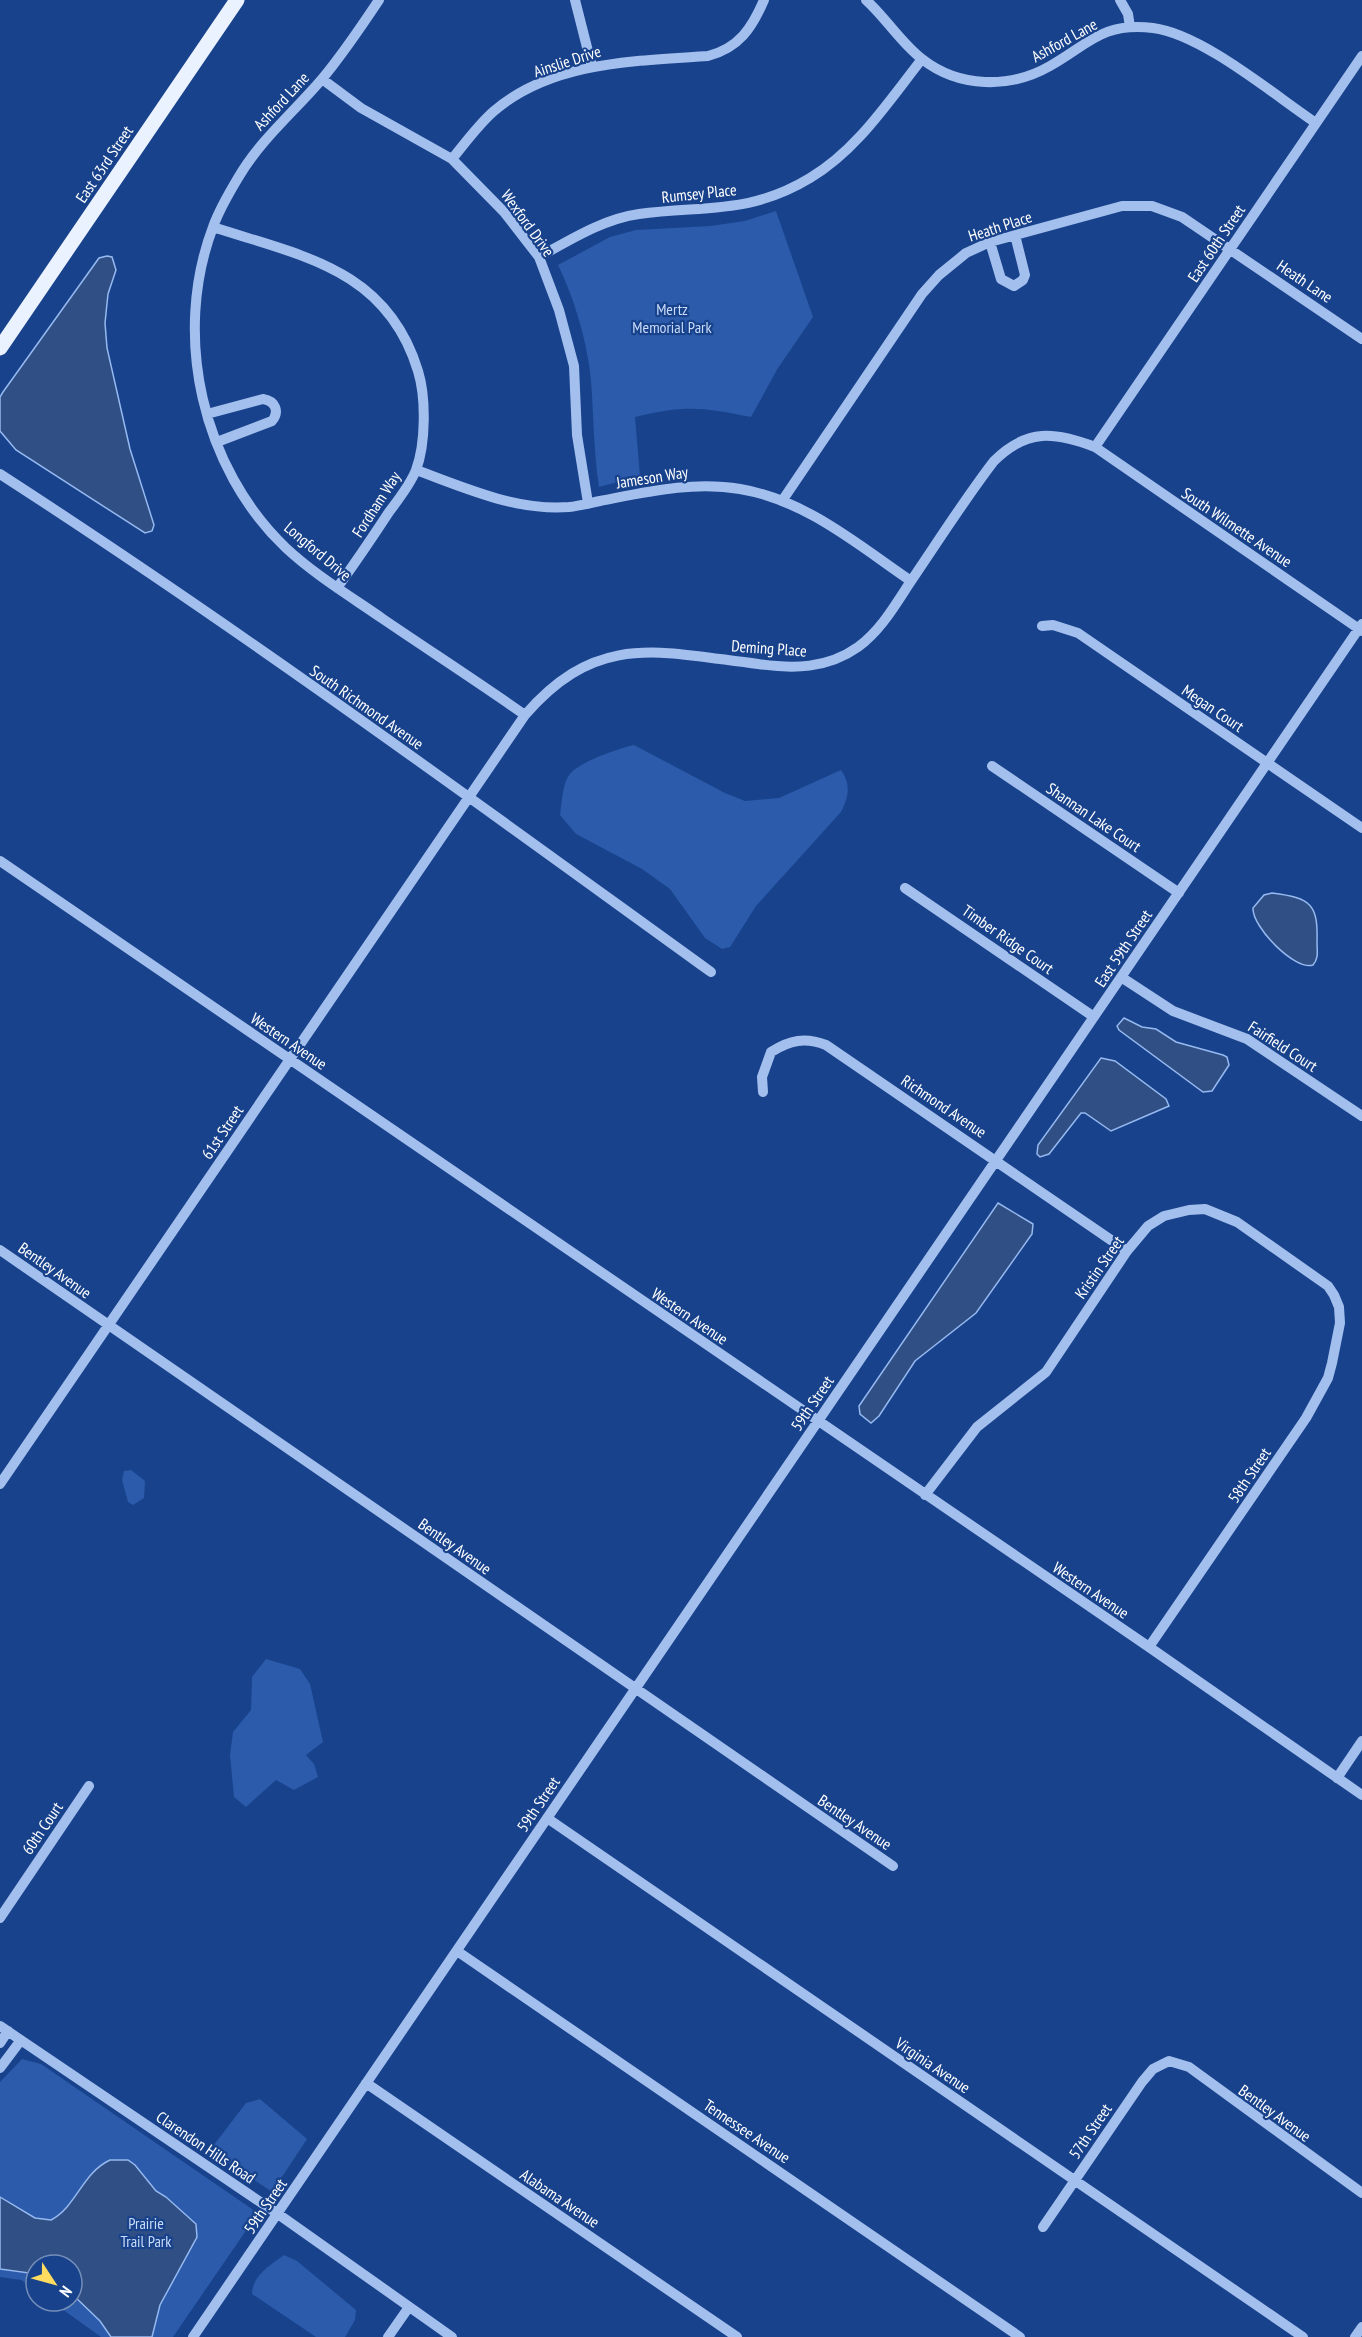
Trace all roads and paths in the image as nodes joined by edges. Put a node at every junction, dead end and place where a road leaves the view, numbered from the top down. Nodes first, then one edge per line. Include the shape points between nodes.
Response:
1 (237, 0) edge
2 (379, 0) edge
3 (565, 0) edge
4 (570, 0) edge
5 (575, 0) edge
6 (764, 0) edge
7 (866, 0) edge
8 (1120, 0) edge
9 (1130, 27) junction
10 (1362, 56) edge
11 (922, 59) junction
12 (592, 66) junction
13 (322, 79) junction
14 (1316, 123) junction
15 (452, 159) junction
16 (213, 227) junction
17 (1015, 235) junction
18 (990, 242) junction
19 (1230, 249) junction
20 (539, 257) junction
21 (1362, 339) edge
22 (0, 348) edge
23 (207, 414) junction
24 (217, 442) junction
25 (1095, 447) junction
26 (416, 470) junction
27 (0, 474) edge
28 (782, 501) junction
29 (588, 503) junction
30 (911, 581) junction
31 (338, 588) junction
32 (1042, 626) dead end
33 (1361, 628) edge
34 (525, 715) junction
35 (1267, 763) junction
36 (992, 766) dead end
37 (469, 797) junction
38 (1362, 828) edge
39 (0, 861) edge
40 (905, 888) dead end
41 (1179, 893) junction
42 (711, 972) dead end
43 (1121, 977) junction
44 (1094, 1017) junction
45 (290, 1059) junction
46 (763, 1092) dead end
47 (1362, 1116) edge
48 (997, 1159) junction
49 (0, 1250) edge
50 (1127, 1251) junction
51 (909, 1288) joint
52 (1339, 1307) joint
53 (108, 1325) junction
54 (818, 1422) junction
55 (0, 1484) edge
56 (925, 1496) junction
57 (1149, 1647) junction
58 (634, 1689) junction
59 (1362, 1741) edge
60 (1337, 1778) junction
61 (89, 1786) dead end
62 (1362, 1795) edge
63 (547, 1818) junction
64 (893, 1866) dead end
65 (0, 1918) edge
66 (457, 1951) junction
67 (4, 2028) edge
68 (21, 2040) junction
69 (0, 2043) edge
70 (1169, 2061) joint
71 (0, 2068) edge
72 (366, 2083) junction
73 (1075, 2180) junction
74 (1362, 2193) edge
75 (278, 2214) junction
76 (1043, 2227) dead end
77 (409, 2307) junction
78 (1362, 2327) edge
79 (193, 2337) edge
80 (388, 2337) edge
81 (452, 2337) edge
82 (737, 2337) edge
83 (1020, 2337) edge
84 (1303, 2337) edge
85 (1355, 2337) edge

1 - 22 main road, East 63rd Street
2 - 13 street, Ashford Lane
3 - 4 street
5 - 12 street
6 - 12 street, Ainslie Drive via 748,32 722,52
7 - 11 street, Ashford Lane
8 - 9 street
9 - 11 street, Ashford Lane via 1087,41 1051,66 1010,81 961,79
9 - 14 street, Ashford Lane via 1166,30 1192,40
10 - 14 street, East 60th Street
11 - 20 street, Rumsey Place via 847,150 790,189 731,208 638,214 588,231
12 - 15 street, Ainslie Drive via 508,100 483,121
13 - 15 street, Wexford Drive via 361,108
13 - 16 street, Ashford Lane via 247,163
14 - 19 street, East 60th Street
15 - 20 street, Wexford Drive via 489,195
16 - 23 street, Longford Drive via 199,282 195,330 198,386
16 - 26 street, Fordham Way via 338,270 370,292 389,312 408,343 422,384 423,429
17 - 18 street, Heath Place
17 - 18 street via 1026,275 1014,286 1001,279
17 - 19 street, Heath Place via 1122,206 1144,205 1176,214
18 - 28 street, Heath Place via 966,253 930,284
19 - 21 street, Heath Lane
19 - 25 street, East 60th Street
20 - 29 street, Wexford Drive via 559,310 573,366 577,435
23 - 24 street, Longford Drive
23 - 24 street via 263,399 275,406 272,421
24 - 31 street, Longford Drive via 260,518 299,559
25 - 30 street, Deming Place via 1065,435 1040,434 1009,447 990,466
25 - 33 street, South Wilmette Avenue
26 - 29 street, Jameson Way via 513,504 552,508
26 - 31 street, Fordham Way
27 - 37 street, South Richmond Avenue via 141,567
28 - 29 street, Jameson Way via 740,489 701,485
28 - 30 street, Jameson Way via 811,514
30 - 34 street, Deming Place via 871,636 824,663 785,667 669,653 625,652 570,673 546,691
31 - 34 street, Longford Drive
32 - 35 street, Megan Court via 1053,625 1078,633
33 - 35 street, East 59th Street
34 - 37 street, Deming Place
35 - 38 street, Megan Court
35 - 41 street, East 59th Street
36 - 41 street, Shannan Lake Court
37 - 42 street, South Richmond Avenue
37 - 45 street, 61st Street
39 - 45 street, Western Avenue
40 - 44 street, Timber Ridge Court
41 - 43 street, East 59th Street
43 - 44 street, East 59th Street
43 - 47 street, Fairfield Court via 1173,1011 1247,1039
44 - 48 street, East 59th Street
45 - 53 street, 61st Street
45 - 54 street, Western Avenue
46 - 48 street, Richmond Avenue via 762,1077 771,1052 791,1042 812,1040 851,1061
48 - 50 street, Richmond Avenue
48 - 51 street, East 59th Street
49 - 53 street, Bentley Avenue
50 - 52 street, Kristin Street via 1148,1226 1164,1216 1205,1209 1237,1222 1328,1286
50 - 56 street, Kristin Street via 1046,1372 977,1427
51 - 54 street, 59th Street
52 - 57 street, 58th Street via 1332,1363 1316,1401
53 - 55 street, 61st Street
53 - 58 street, Bentley Avenue
54 - 56 street, Western Avenue
54 - 58 street, 59th Street
56 - 57 street, Western Avenue
57 - 60 street, Western Avenue
58 - 63 street, 59th Street
58 - 64 street, Bentley Avenue
59 - 60 street
60 - 62 street, Western Avenue
61 - 65 street, 60th Court
63 - 66 street, 59th Street
63 - 73 street, Virginia Avenue
66 - 72 street, 59th Street
66 - 83 street, Tennessee Avenue
67 - 68 street, Clarendon Hills Road
67 - 69 street
68 - 71 street
68 - 75 street, Clarendon Hills Road
70 - 73 street, 57th Street via 1153,2069
70 - 74 street, Bentley Avenue via 1189,2067
72 - 75 street, 59th Street
72 - 82 street, Alabama Avenue
73 - 76 street, 57th Street
73 - 84 street, Virginia Avenue
75 - 77 street, Clarendon Hills Road
75 - 79 street, 59th Street
77 - 80 street
77 - 81 street, Clarendon Hills Road
78 - 85 street

